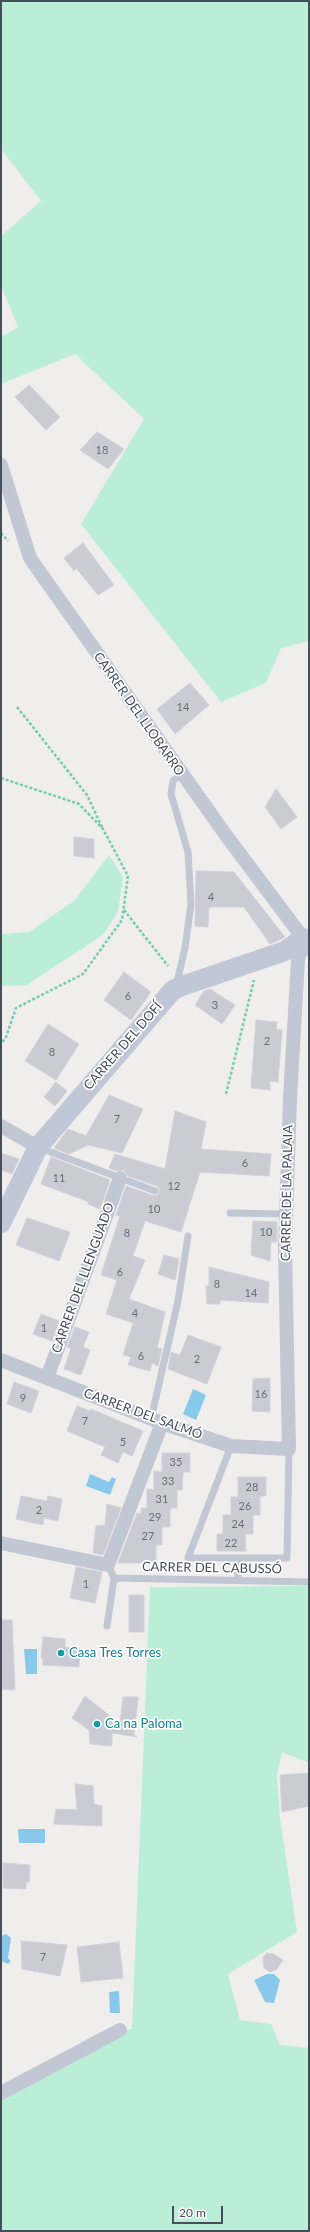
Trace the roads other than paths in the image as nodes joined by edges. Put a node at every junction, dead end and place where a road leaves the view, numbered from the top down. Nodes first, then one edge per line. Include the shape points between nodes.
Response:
1 (1, 465) edge
2 (182, 773) junction
3 (306, 942) edge
4 (178, 978) road end
5 (1, 1126) edge
6 (38, 1147) junction
7 (120, 1178) junction
8 (155, 1191) dead end
9 (230, 1213) dead end
10 (286, 1214) junction
11 (1, 1223) edge
12 (188, 1236) dead end
13 (1, 1360) edge
14 (47, 1378) junction
15 (157, 1421) junction
16 (231, 1446) junction
17 (289, 1449) junction
18 (1, 1543) edge
19 (237, 1558) junction
20 (111, 1571) junction
21 (238, 1580) junction
22 (309, 1582) edge
23 (107, 1626) dead end
24 (120, 2030) dead end
25 (1, 2093) edge

1 - 2 street, CARRER DEL LLOBARRO via 30,558
2 - 3 street, CARRER DEL LLOBARRO
2 - 4 lane via 173,781 171,794 188,852 191,904
3 - 6 street, CARRER DEL DOFÍ via 172,991
3 - 10 street, CARRER DE LA PALAIA via 298,968
5 - 6 street
6 - 7 lane
6 - 11 street, CARRER DEL DOFÍ
7 - 8 lane
7 - 14 street, CARRER DEL LLENGUADO
9 - 10 lane
10 - 17 street, CARRER DE LA PALAIA
12 - 15 lane
13 - 14 street, CARRER DEL SALMÓ
14 - 15 street, CARRER DEL SALMÓ
15 - 16 street, CARRER DEL SALMÓ
15 - 20 street
16 - 17 street, CARRER DEL SALMÓ
16 - 19 lane via 188,1558
17 - 19 lane via 287,1558
18 - 20 street
19 - 21 lane
20 - 21 lane, CARRER DEL CABUSSÓ
20 - 23 lane
21 - 22 lane, CARRER DEL CABUSSÓ
24 - 25 street

